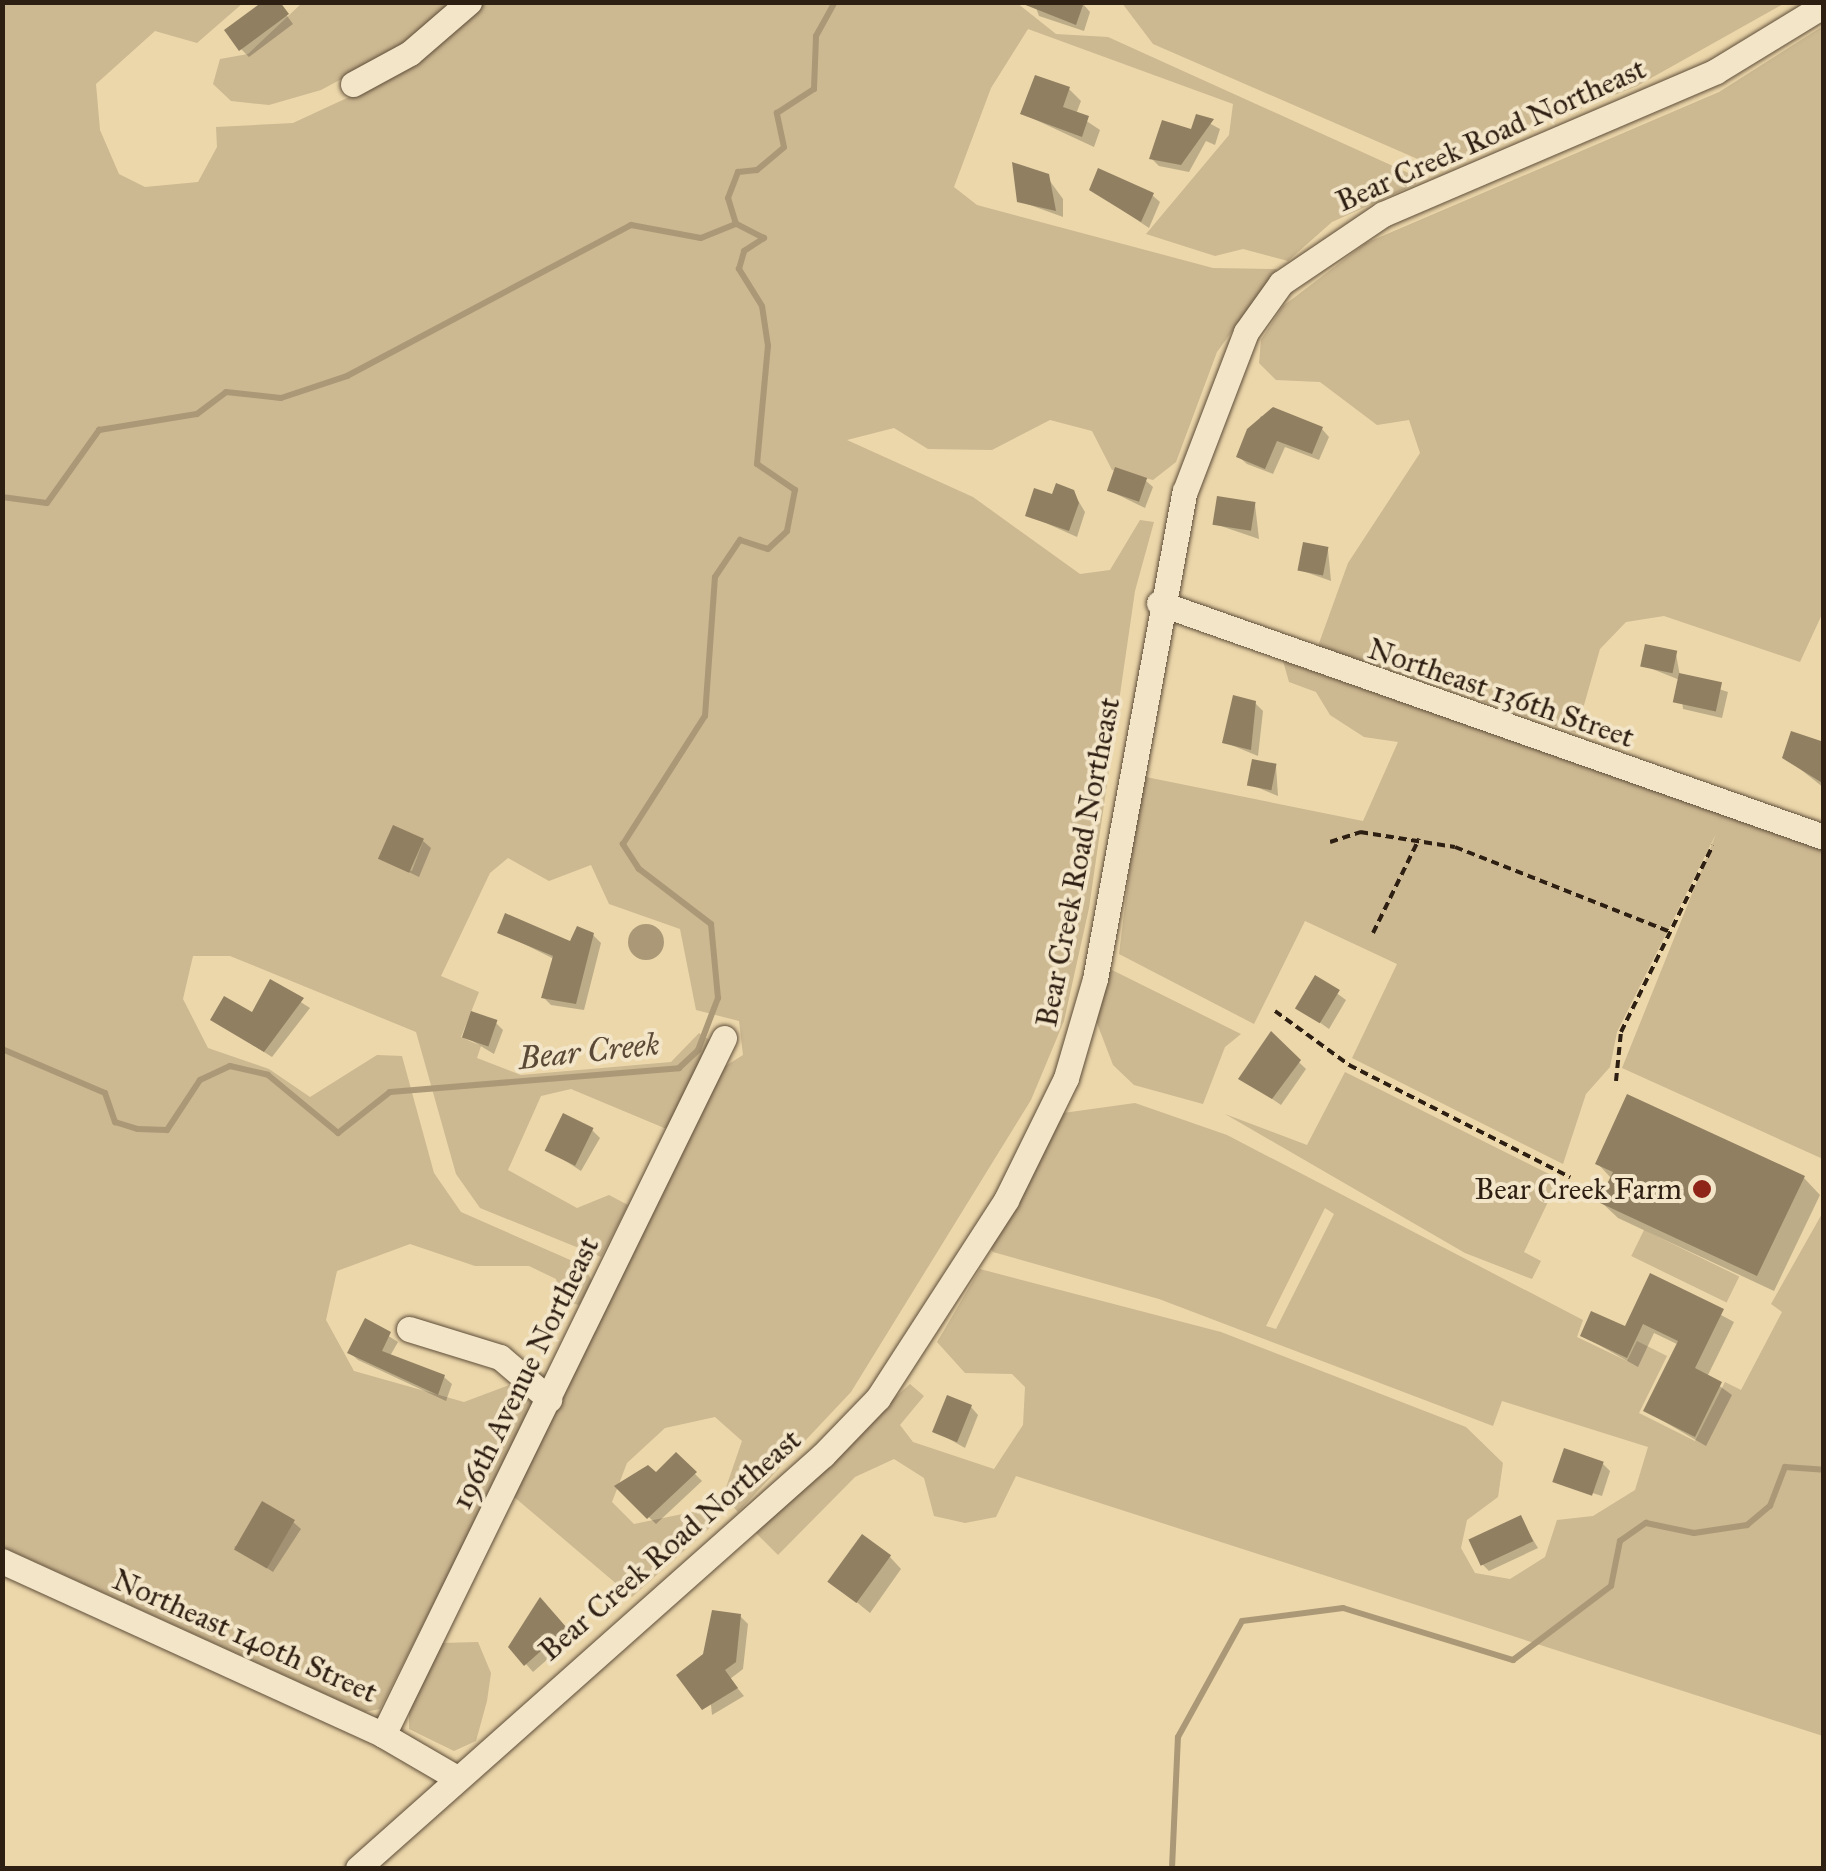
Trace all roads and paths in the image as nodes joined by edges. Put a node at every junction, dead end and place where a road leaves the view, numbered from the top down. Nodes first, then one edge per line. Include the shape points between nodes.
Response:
1 (469, 2) edge
2 (1824, 5) edge
3 (353, 84) dead end
4 (1159, 603) junction
5 (1824, 837) edge
6 (1419, 839) junction
7 (1330, 842) dead end
8 (1713, 844) dead end
9 (1373, 932) dead end
10 (1670, 932) junction
11 (1275, 1011) dead end
12 (724, 1038) dead end
13 (1616, 1081) dead end
14 (1570, 1178) dead end
15 (410, 1329) dead end
16 (548, 1400) junction
17 (2, 1561) edge
18 (383, 1734) junction
19 (457, 1778) junction
20 (358, 1868) edge

1 - 3 street via 410,53
2 - 4 street, Bear Creek Road Northeast via 1716,71 1384,214 1280,283 1246,332 1212,411
4 - 5 street, Northeast 136th Street
4 - 19 street, Bear Creek Road Northeast via 1095,979 1066,1078 1006,1200 864,1412
6 - 7 path via 1360,832
6 - 9 path
6 - 10 path
8 - 10 path
10 - 13 path via 1621,1032
11 - 14 path via 1348,1065
12 - 16 street, 196th Avenue Northeast
15 - 16 street via 500,1357
16 - 18 street, 196th Avenue Northeast
17 - 18 street, Northeast 140th Street
18 - 19 street, Northeast 140th Street
19 - 20 street, Bear Creek Road Northeast

